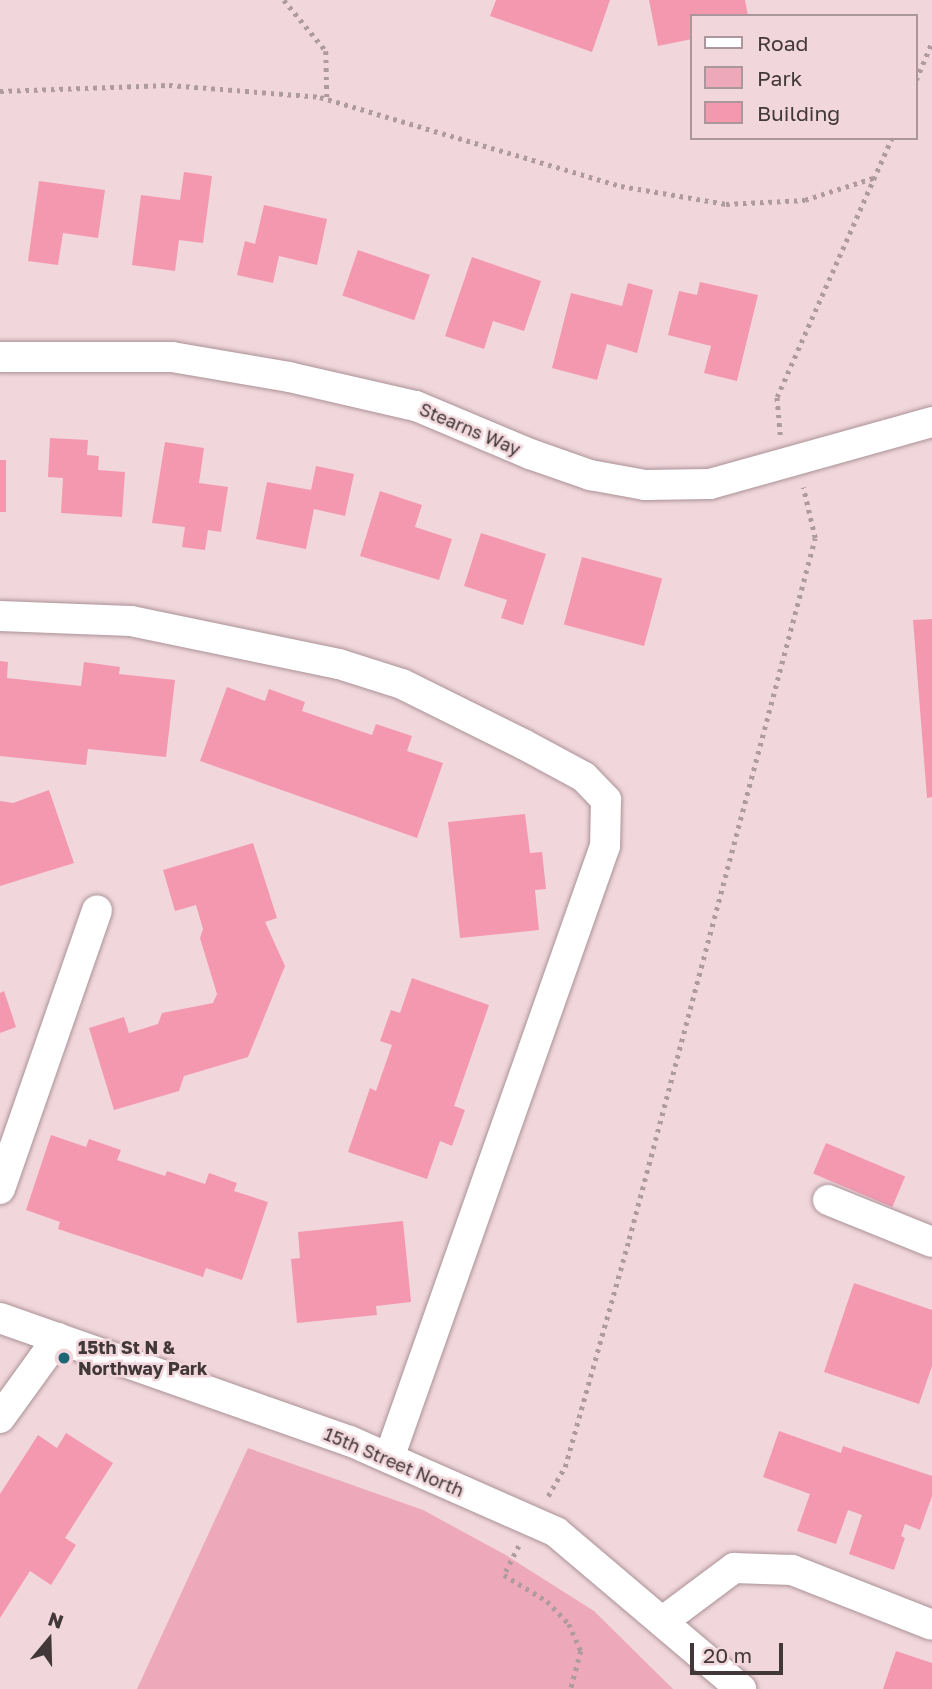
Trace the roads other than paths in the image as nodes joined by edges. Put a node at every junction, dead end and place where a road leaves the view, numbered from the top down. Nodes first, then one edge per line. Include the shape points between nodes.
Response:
1 (0, 357) edge
2 (932, 422) edge
3 (0, 616) edge
4 (97, 910) dead end
5 (0, 1189) edge
6 (828, 1200) dead end
7 (932, 1241) edge
8 (0, 1318) edge
9 (58, 1338) junction
10 (0, 1418) edge
11 (389, 1458) junction
12 (663, 1621) junction
13 (932, 1625) edge
14 (741, 1689) edge

1 - 2 street, Stearns Way via 172,357 289,377 416,406 590,475 645,485 710,484
3 - 11 street via 131,621 339,664 402,684 523,744 584,777 606,800 605,846
4 - 5 street
6 - 7 street
8 - 9 street, 15th Street North
9 - 10 street
9 - 11 street, 15th Street North
11 - 12 street, 15th Street North via 556,1532
12 - 13 street via 734,1568 792,1570
12 - 14 street, 15th Street North

